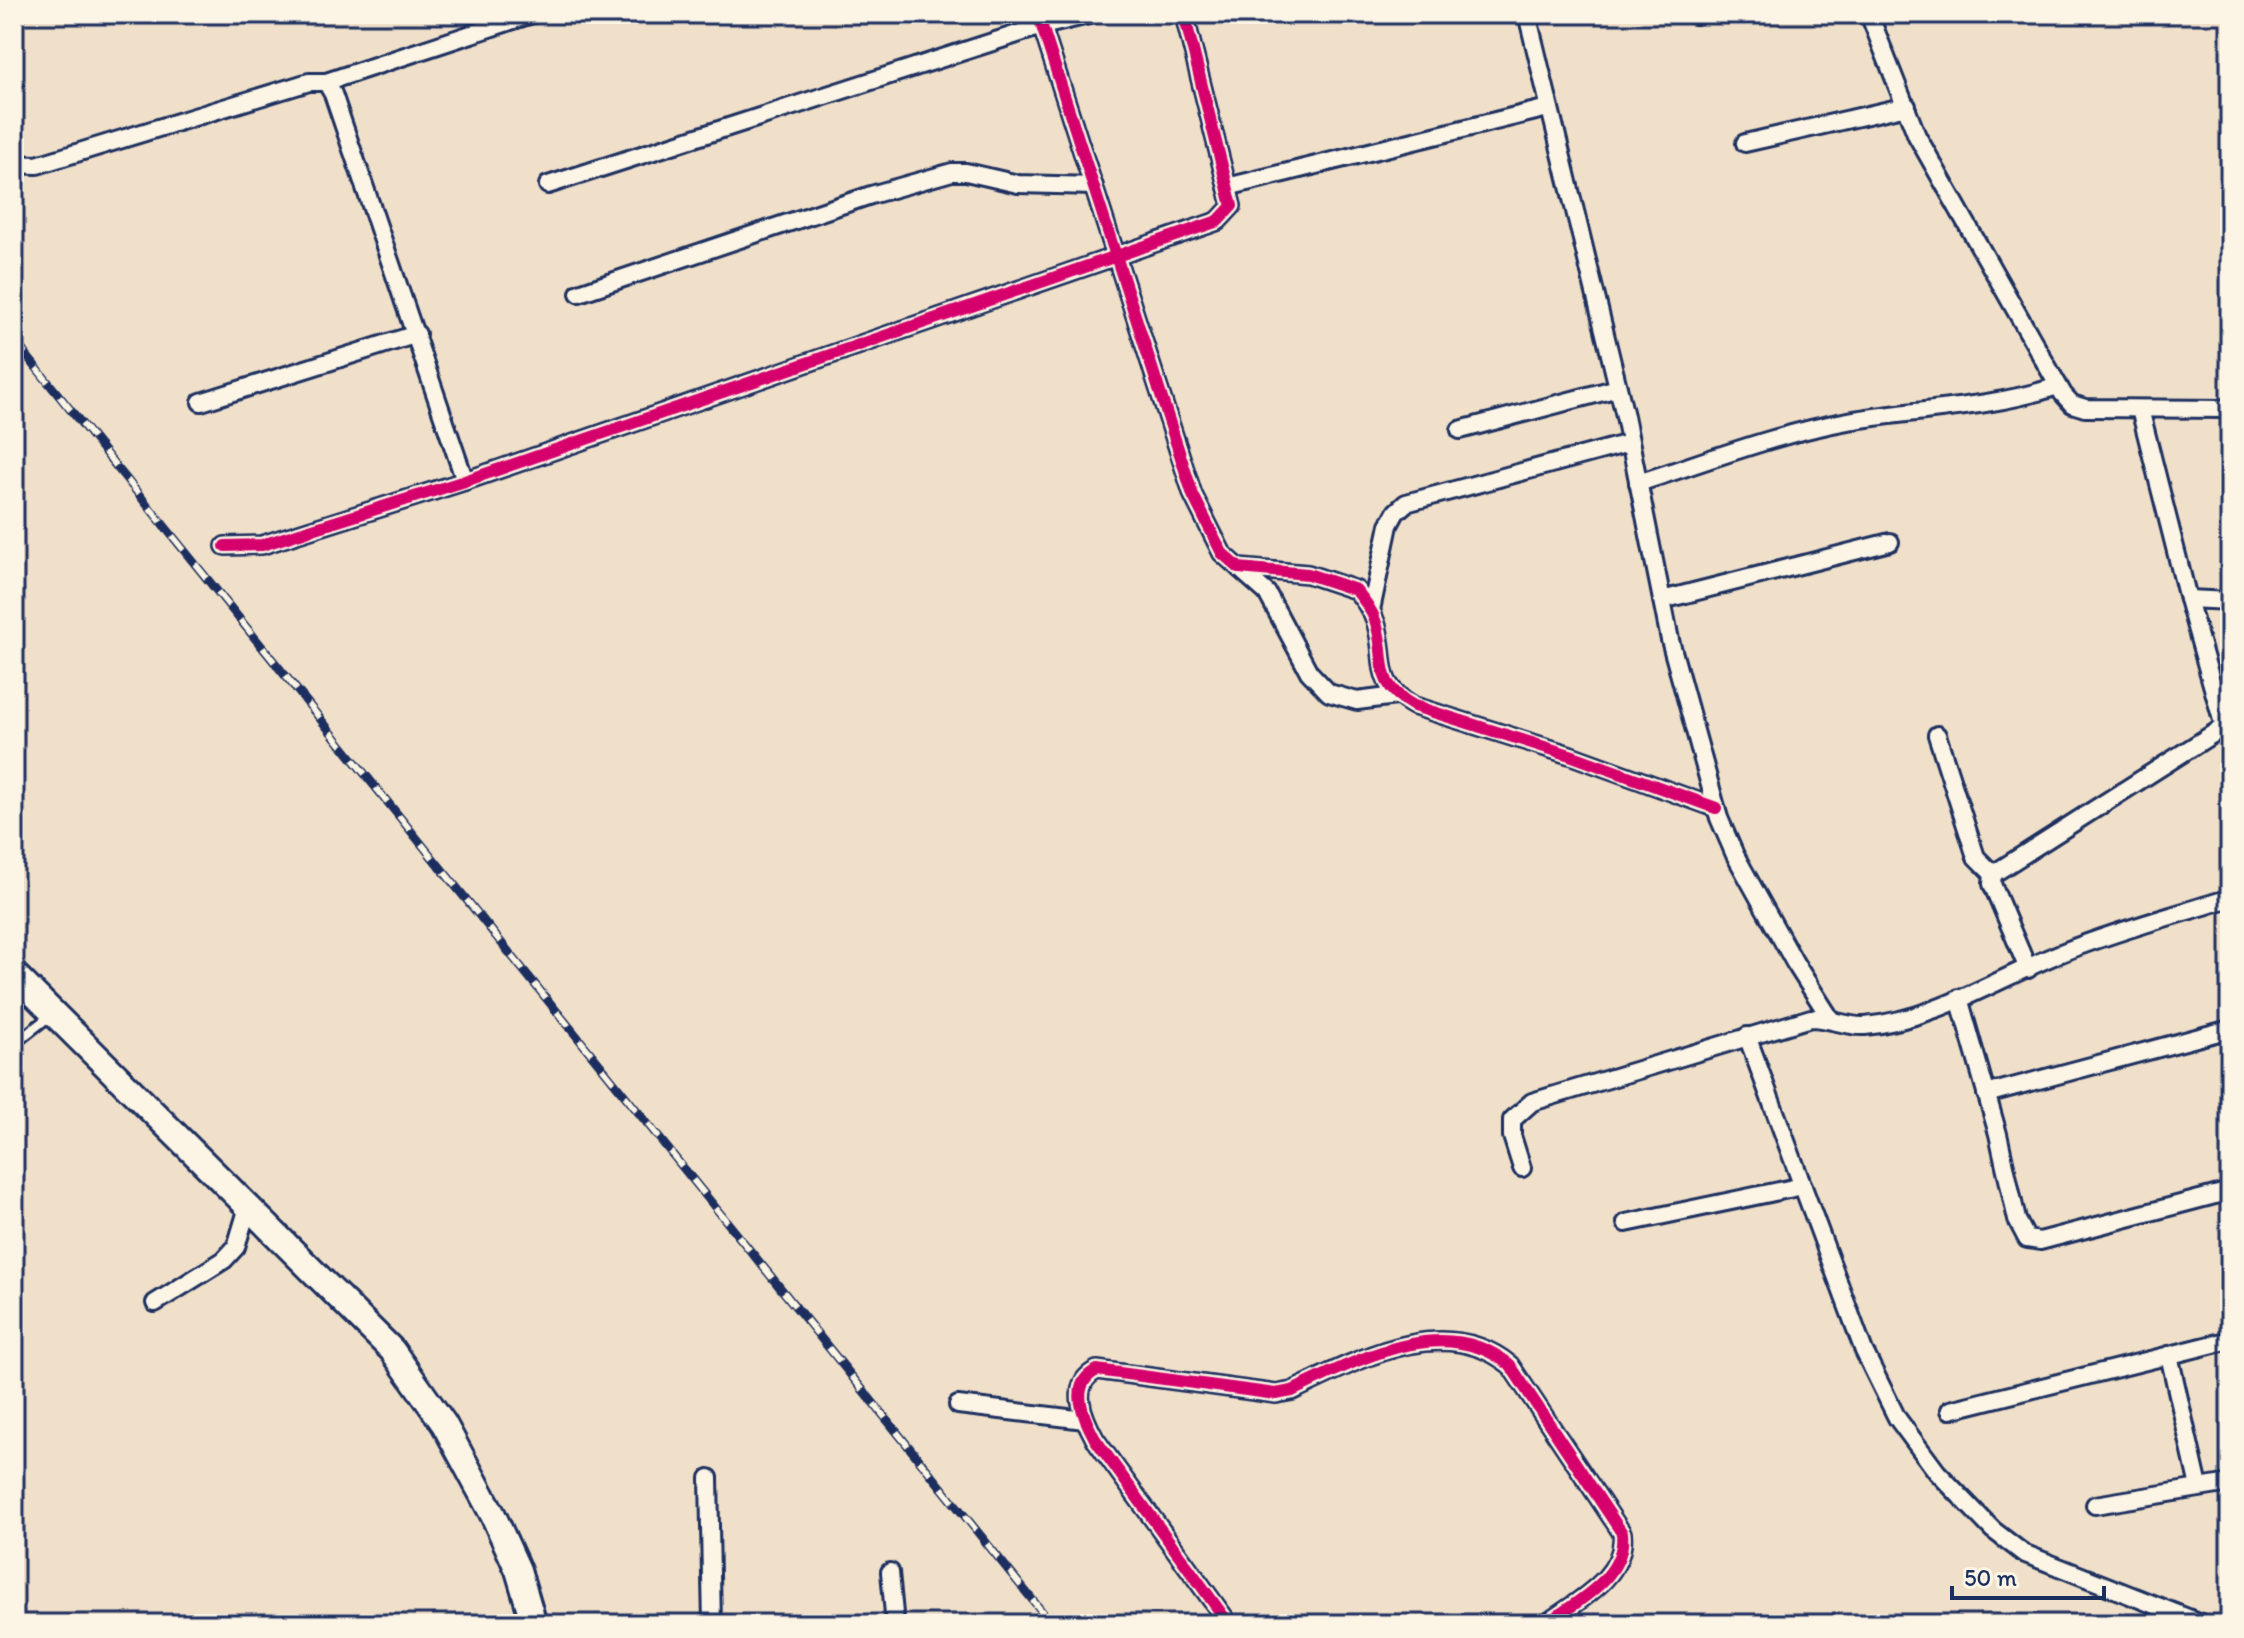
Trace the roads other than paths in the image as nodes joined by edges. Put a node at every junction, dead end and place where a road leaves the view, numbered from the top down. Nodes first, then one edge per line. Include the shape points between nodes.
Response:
1 (529, 14) edge
2 (1093, 14) edge
3 (1184, 14) edge
4 (1527, 14) edge
5 (1869, 14) edge
6 (1040, 20) edge
7 (326, 82) junction
8 (1907, 106) junction
9 (1548, 108) junction
10 (1745, 143) dead end
11 (14, 164) edge
12 (548, 185) dead end
13 (1094, 186) junction
14 (1227, 187) junction
15 (1118, 256) junction
16 (579, 293) dead end
17 (417, 334) junction
18 (2058, 386) junction
19 (1618, 388) junction
20 (201, 402) dead end
21 (2140, 409) junction
22 (2230, 409) edge
23 (1460, 430) dead end
24 (1629, 443) junction
25 (465, 481) junction
26 (1638, 483) junction
27 (1890, 542) dead end
28 (225, 546) dead end
29 (1239, 568) junction
30 (2188, 599) junction
31 (1662, 600) junction
32 (2230, 601) edge
33 (1371, 610) junction
34 (1396, 696) junction
35 (2227, 725) edge
36 (1937, 735) dead end
37 (1716, 808) junction
38 (1993, 874) junction
39 (2230, 898) edge
40 (2028, 969) junction
41 (14, 974) edge
42 (1959, 998) junction
43 (53, 1014) junction
44 (1830, 1018) junction
45 (2230, 1029) edge
46 (1747, 1036) junction
47 (14, 1044) edge
48 (1986, 1094) junction
49 (1522, 1168) dead end
50 (1803, 1186) junction
51 (2230, 1191) edge
52 (248, 1207) junction
53 (1626, 1223) dead end
54 (155, 1303) dead end
55 (2230, 1340) edge
56 (2169, 1355) junction
57 (958, 1405) dead end
58 (1950, 1410) dead end
59 (1085, 1420) junction
60 (709, 1478) dead end
61 (2230, 1483) edge
62 (2199, 1487) junction
63 (2095, 1505) dead end
64 (890, 1572) dead end
65 (534, 1624) edge
66 (712, 1624) edge
67 (895, 1624) edge
68 (1229, 1624) edge
69 (1546, 1624) edge
70 (2203, 1624) edge

1 - 7 street
2 - 6 street
3 - 14 street
4 - 9 street
5 - 8 street
6 - 12 street
6 - 13 street
7 - 11 street via 309,82 37,165
7 - 17 street
8 - 10 street
8 - 18 street via 1937,174
9 - 14 street
9 - 19 street
13 - 15 street
13 - 16 street via 1018,184 952,172
14 - 15 street via 1232,206 1218,221
15 - 25 street
15 - 29 street via 1193,495 1222,553
17 - 20 street
17 - 25 street
18 - 21 street via 2072,404 2085,408
18 - 26 street via 1987,404 1843,422
19 - 23 street
19 - 24 street
21 - 22 street
21 - 30 street
24 - 26 street
24 - 33 street via 1406,503 1389,525
25 - 28 street via 262,545
26 - 31 street
27 - 31 street
29 - 33 street via 1285,570 1340,583 1356,590
29 - 34 street via 1267,593 1309,672 1329,693 1357,701
30 - 32 street
30 - 35 street
31 - 37 street
33 - 34 street via 1381,666
34 - 37 street
35 - 38 street
36 - 38 street via 1976,857
37 - 44 street via 1735,855
38 - 40 street via 1992,884
39 - 40 street via 2067,950
40 - 42 street
41 - 43 main road
42 - 44 street via 1868,1025
42 - 48 street
43 - 47 lane
43 - 52 main road
44 - 46 street via 1811,1018
45 - 48 street
46 - 49 street via 1532,1102 1512,1120
46 - 50 street
48 - 51 street via 2017,1220 2027,1239 2040,1241
50 - 53 street
50 - 70 street via 1864,1351 1897,1418 1937,1472 2023,1553
52 - 54 street via 242,1234 230,1253
52 - 65 main road via 392,1350 444,1424 518,1570
55 - 56 street
56 - 58 street
56 - 62 street
57 - 59 street
59 - 68 street
59 - 69 street via 1081,1382 1097,1370 1276,1394 1386,1349 1437,1342 1494,1352 1510,1365 1622,1533 1624,1549 1612,1572
60 - 66 street
61 - 62 street
62 - 63 street
64 - 67 street

